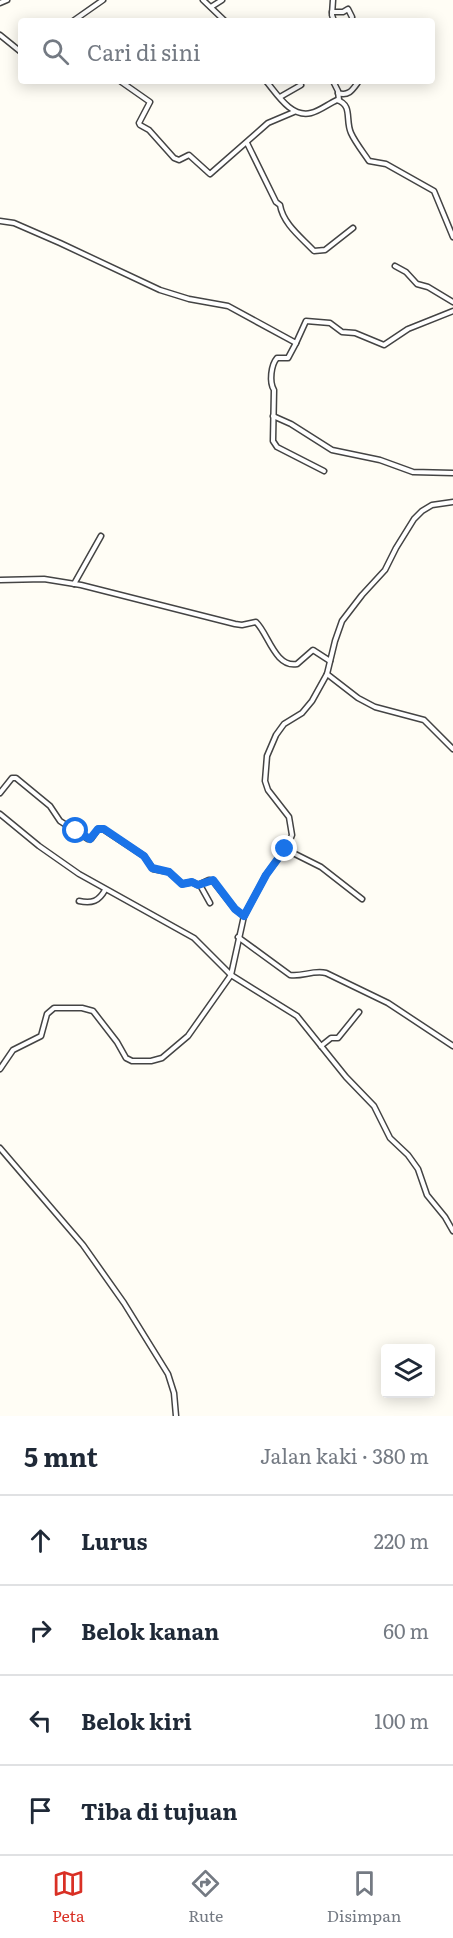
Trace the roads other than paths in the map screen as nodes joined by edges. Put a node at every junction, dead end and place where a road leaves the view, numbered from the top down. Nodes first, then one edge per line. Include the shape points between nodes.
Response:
1 (7, 0) edge
2 (103, 0) edge
3 (203, 0) edge
4 (222, 0) edge
5 (333, 0) edge
6 (0, 3) edge
7 (211, 7) junction
8 (332, 12) junction
9 (352, 17) dead end
10 (77, 18) edge
11 (222, 18) edge
12 (333, 18) edge
13 (0, 35) edge
14 (18, 50) edge
15 (124, 84) edge
16 (269, 84) edge
17 (334, 84) edge
18 (356, 84) edge
19 (301, 85) dead end
20 (338, 93) junction
21 (280, 97) junction
22 (339, 100) junction
23 (294, 112) junction
24 (247, 143) junction
25 (0, 221) edge
26 (353, 228) dead end
27 (453, 237) edge
28 (394, 266) dead end
29 (453, 303) edge
30 (453, 311) edge
31 (296, 343) junction
32 (273, 416) junction
33 (324, 471) dead end
34 (453, 473) edge
35 (453, 502) edge
36 (101, 536) dead end
37 (0, 580) edge
38 (74, 584) junction
39 (330, 661) junction
40 (327, 675) junction
41 (453, 749) edge
42 (0, 794) edge
43 (0, 814) edge
44 (285, 849) junction
45 (200, 885) junction
46 (105, 890) junction
47 (362, 899) dead end
48 (80, 901) dead end
49 (210, 903) dead end
50 (244, 916) junction
51 (238, 937) junction
52 (231, 975) junction
53 (359, 1012) dead end
54 (321, 1046) junction
55 (453, 1046) edge
56 (0, 1069) edge
57 (0, 1148) edge
58 (453, 1231) edge
59 (176, 1416) edge

1 - 6 street
2 - 10 street
3 - 7 street
4 - 7 street
5 - 8 street
7 - 11 street
8 - 9 street via 348,9
8 - 12 street
13 - 14 street
15 - 24 street via 150,101 139,124 177,159 189,154 211,174
16 - 21 street
17 - 20 street
18 - 20 street via 348,94
19 - 21 street
20 - 22 street
21 - 23 street
22 - 23 street via 311,113
22 - 27 street via 347,107 351,133 369,161 386,164 434,191
23 - 24 street via 268,123
24 - 26 street via 281,214 315,251 325,250
25 - 31 street via 15,223 160,290 228,306
28 - 29 street via 417,284
30 - 31 street via 408,329 384,345 340,331 332,324 306,321
31 - 32 street via 287,359 274,361
32 - 33 street via 275,445
32 - 34 street via 332,450 413,472
35 - 39 street via 432,505 414,519 385,570 342,621
36 - 38 street
37 - 38 street via 44,579
38 - 39 street via 235,624 256,622 277,655 289,664 297,664 314,650
39 - 40 street
40 - 41 street via 375,707 424,720
40 - 44 street via 306,710 278,731 267,756 266,785 289,817 292,828
42 - 45 street via 16,778 50,806 61,822 88,839 103,829 144,856 153,869 169,872 182,884
43 - 46 street via 61,862
44 - 47 street via 321,867
44 - 50 street
45 - 49 street
45 - 50 street via 213,880
46 - 48 street via 95,902
46 - 52 street via 194,938
50 - 51 street
51 - 52 street
51 - 55 street via 289,974 324,972 388,1003
52 - 54 street via 294,1014
52 - 56 street via 189,1036 160,1059 129,1060 94,1012 58,1007 47,1014 41,1036 14,1050
53 - 54 street via 338,1038
54 - 58 street via 374,1106 390,1138 418,1169 426,1194
57 - 59 street via 83,1245 124,1303 168,1374

